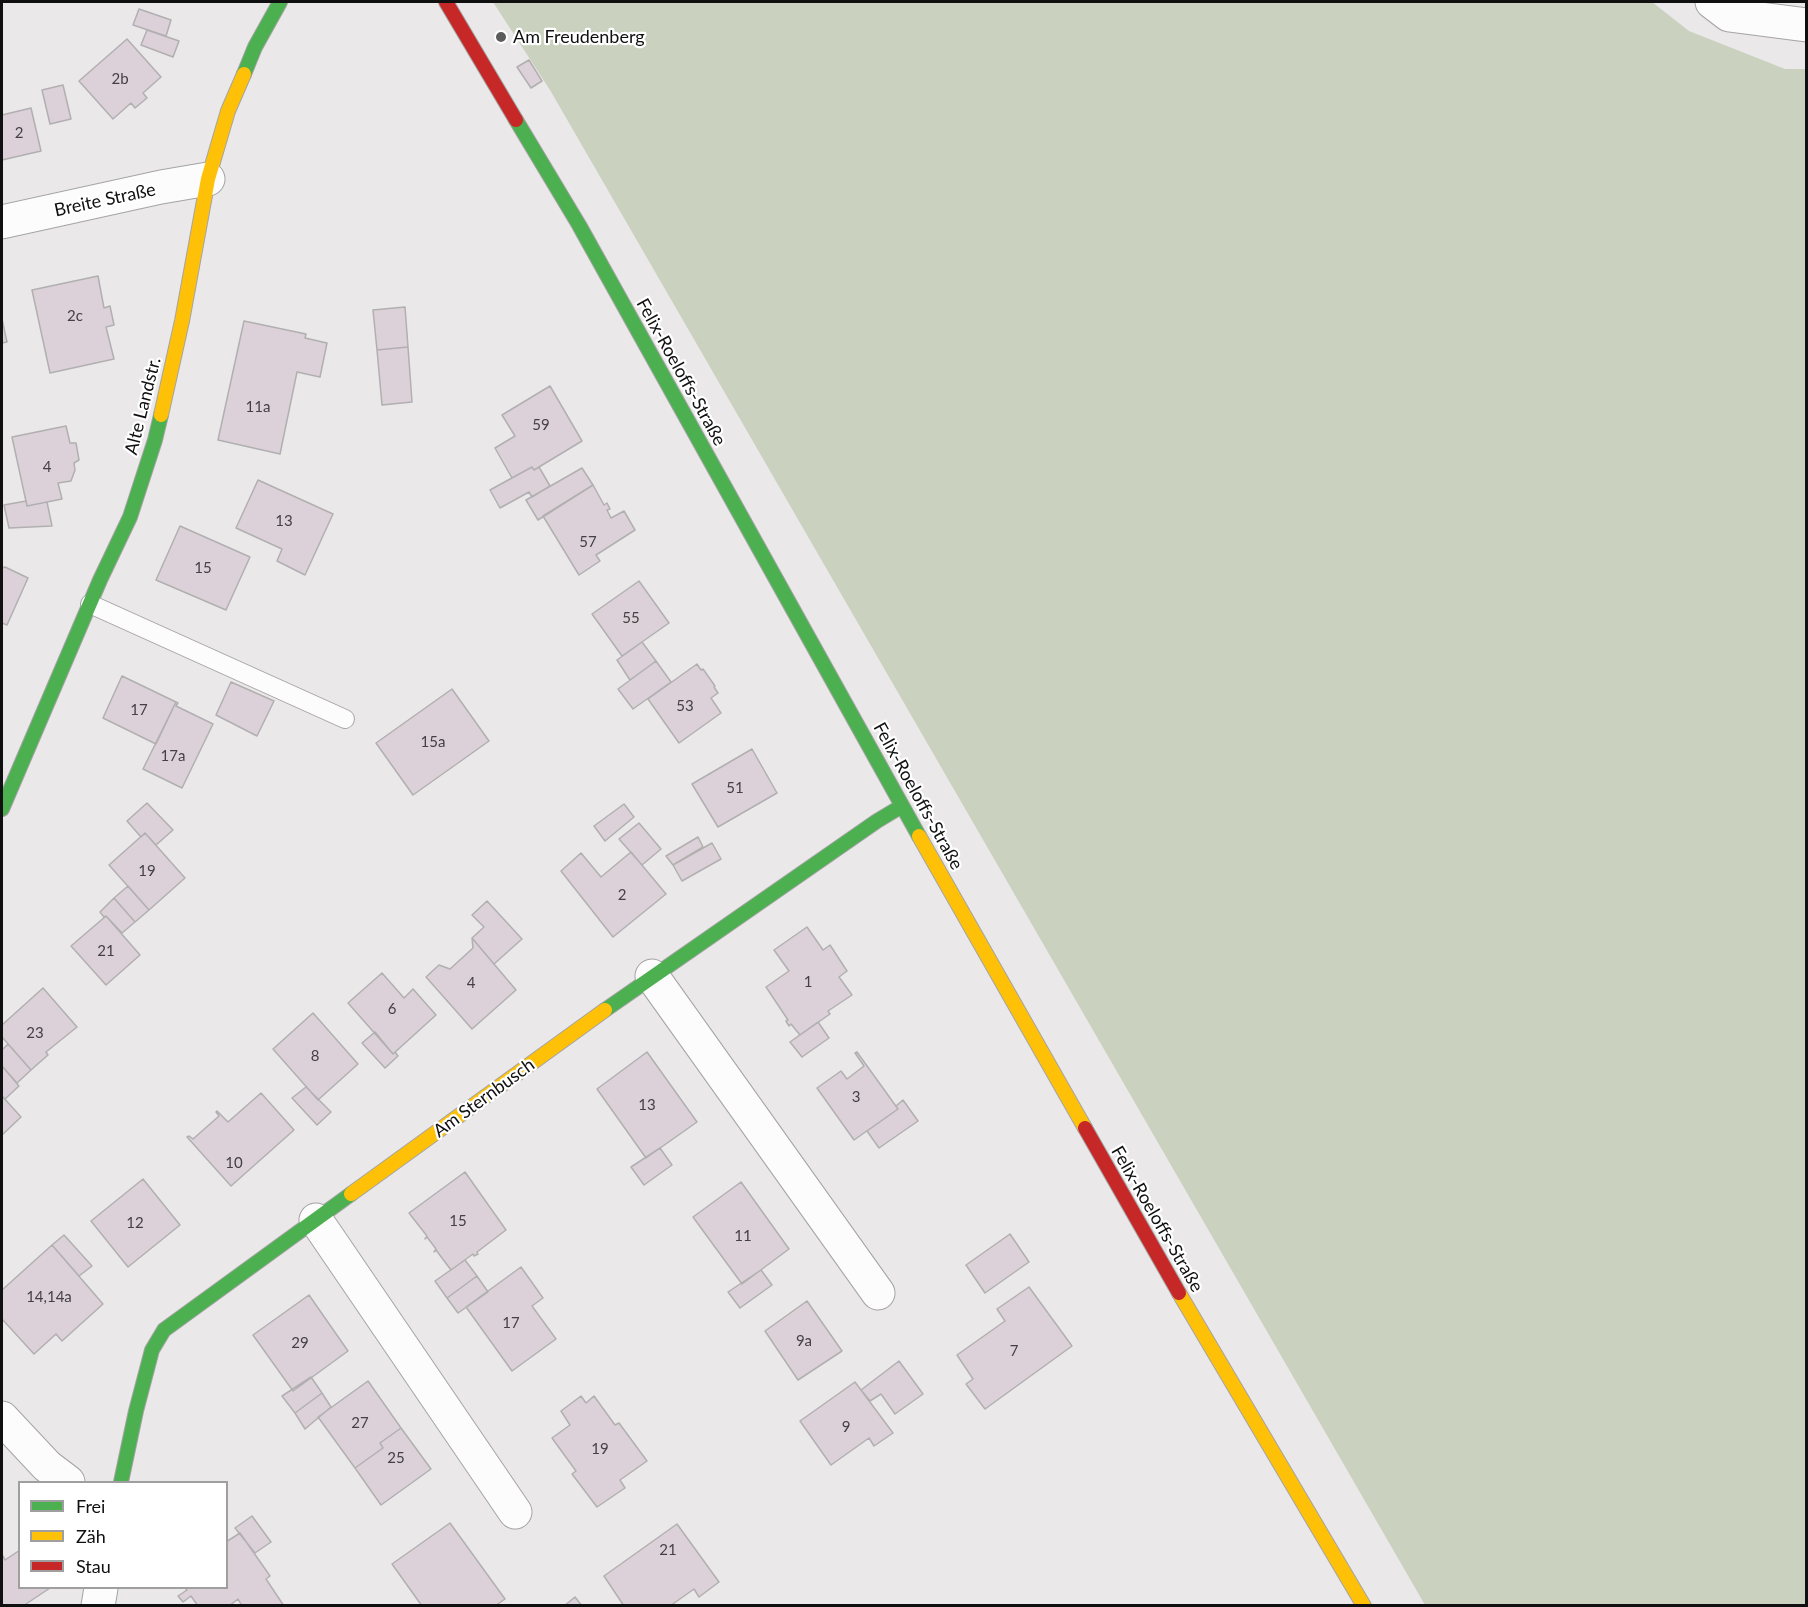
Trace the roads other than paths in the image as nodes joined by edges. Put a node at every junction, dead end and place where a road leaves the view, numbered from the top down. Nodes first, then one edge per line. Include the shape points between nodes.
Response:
1 (280, 2) edge
2 (446, 2) edge
3 (1712, 2) edge
4 (1806, 25) edge
5 (208, 179) junction
6 (2, 222) edge
7 (90, 604) junction
8 (345, 719) dead end
9 (902, 806) junction
10 (2, 809) edge
11 (652, 976) junction
12 (316, 1220) junction
13 (878, 1293) dead end
14 (2, 1418) edge
15 (67, 1481) edge
16 (121, 1481) edge
17 (515, 1512) dead end
18 (101, 1589) edge
19 (98, 1605) edge
20 (1364, 1605) edge

1 - 5 street, Alte Landstr. via 255,47 228,111
2 - 9 street, Felix-Roeloffs-Straße via 579,225
3 - 4 street via 1729,15
5 - 6 street, Breite Straße
5 - 7 street, Alte Landstr. via 155,440 130,517
7 - 8 lane
7 - 10 street, Alte Landstr.
9 - 11 street, Am Sternbusch
9 - 20 street, Felix-Roeloffs-Straße via 1111,1175
11 - 12 street, Am Sternbusch
11 - 13 street
12 - 16 street, Am Sternbusch via 164,1330 152,1350
12 - 17 street
14 - 15 street
18 - 19 street

